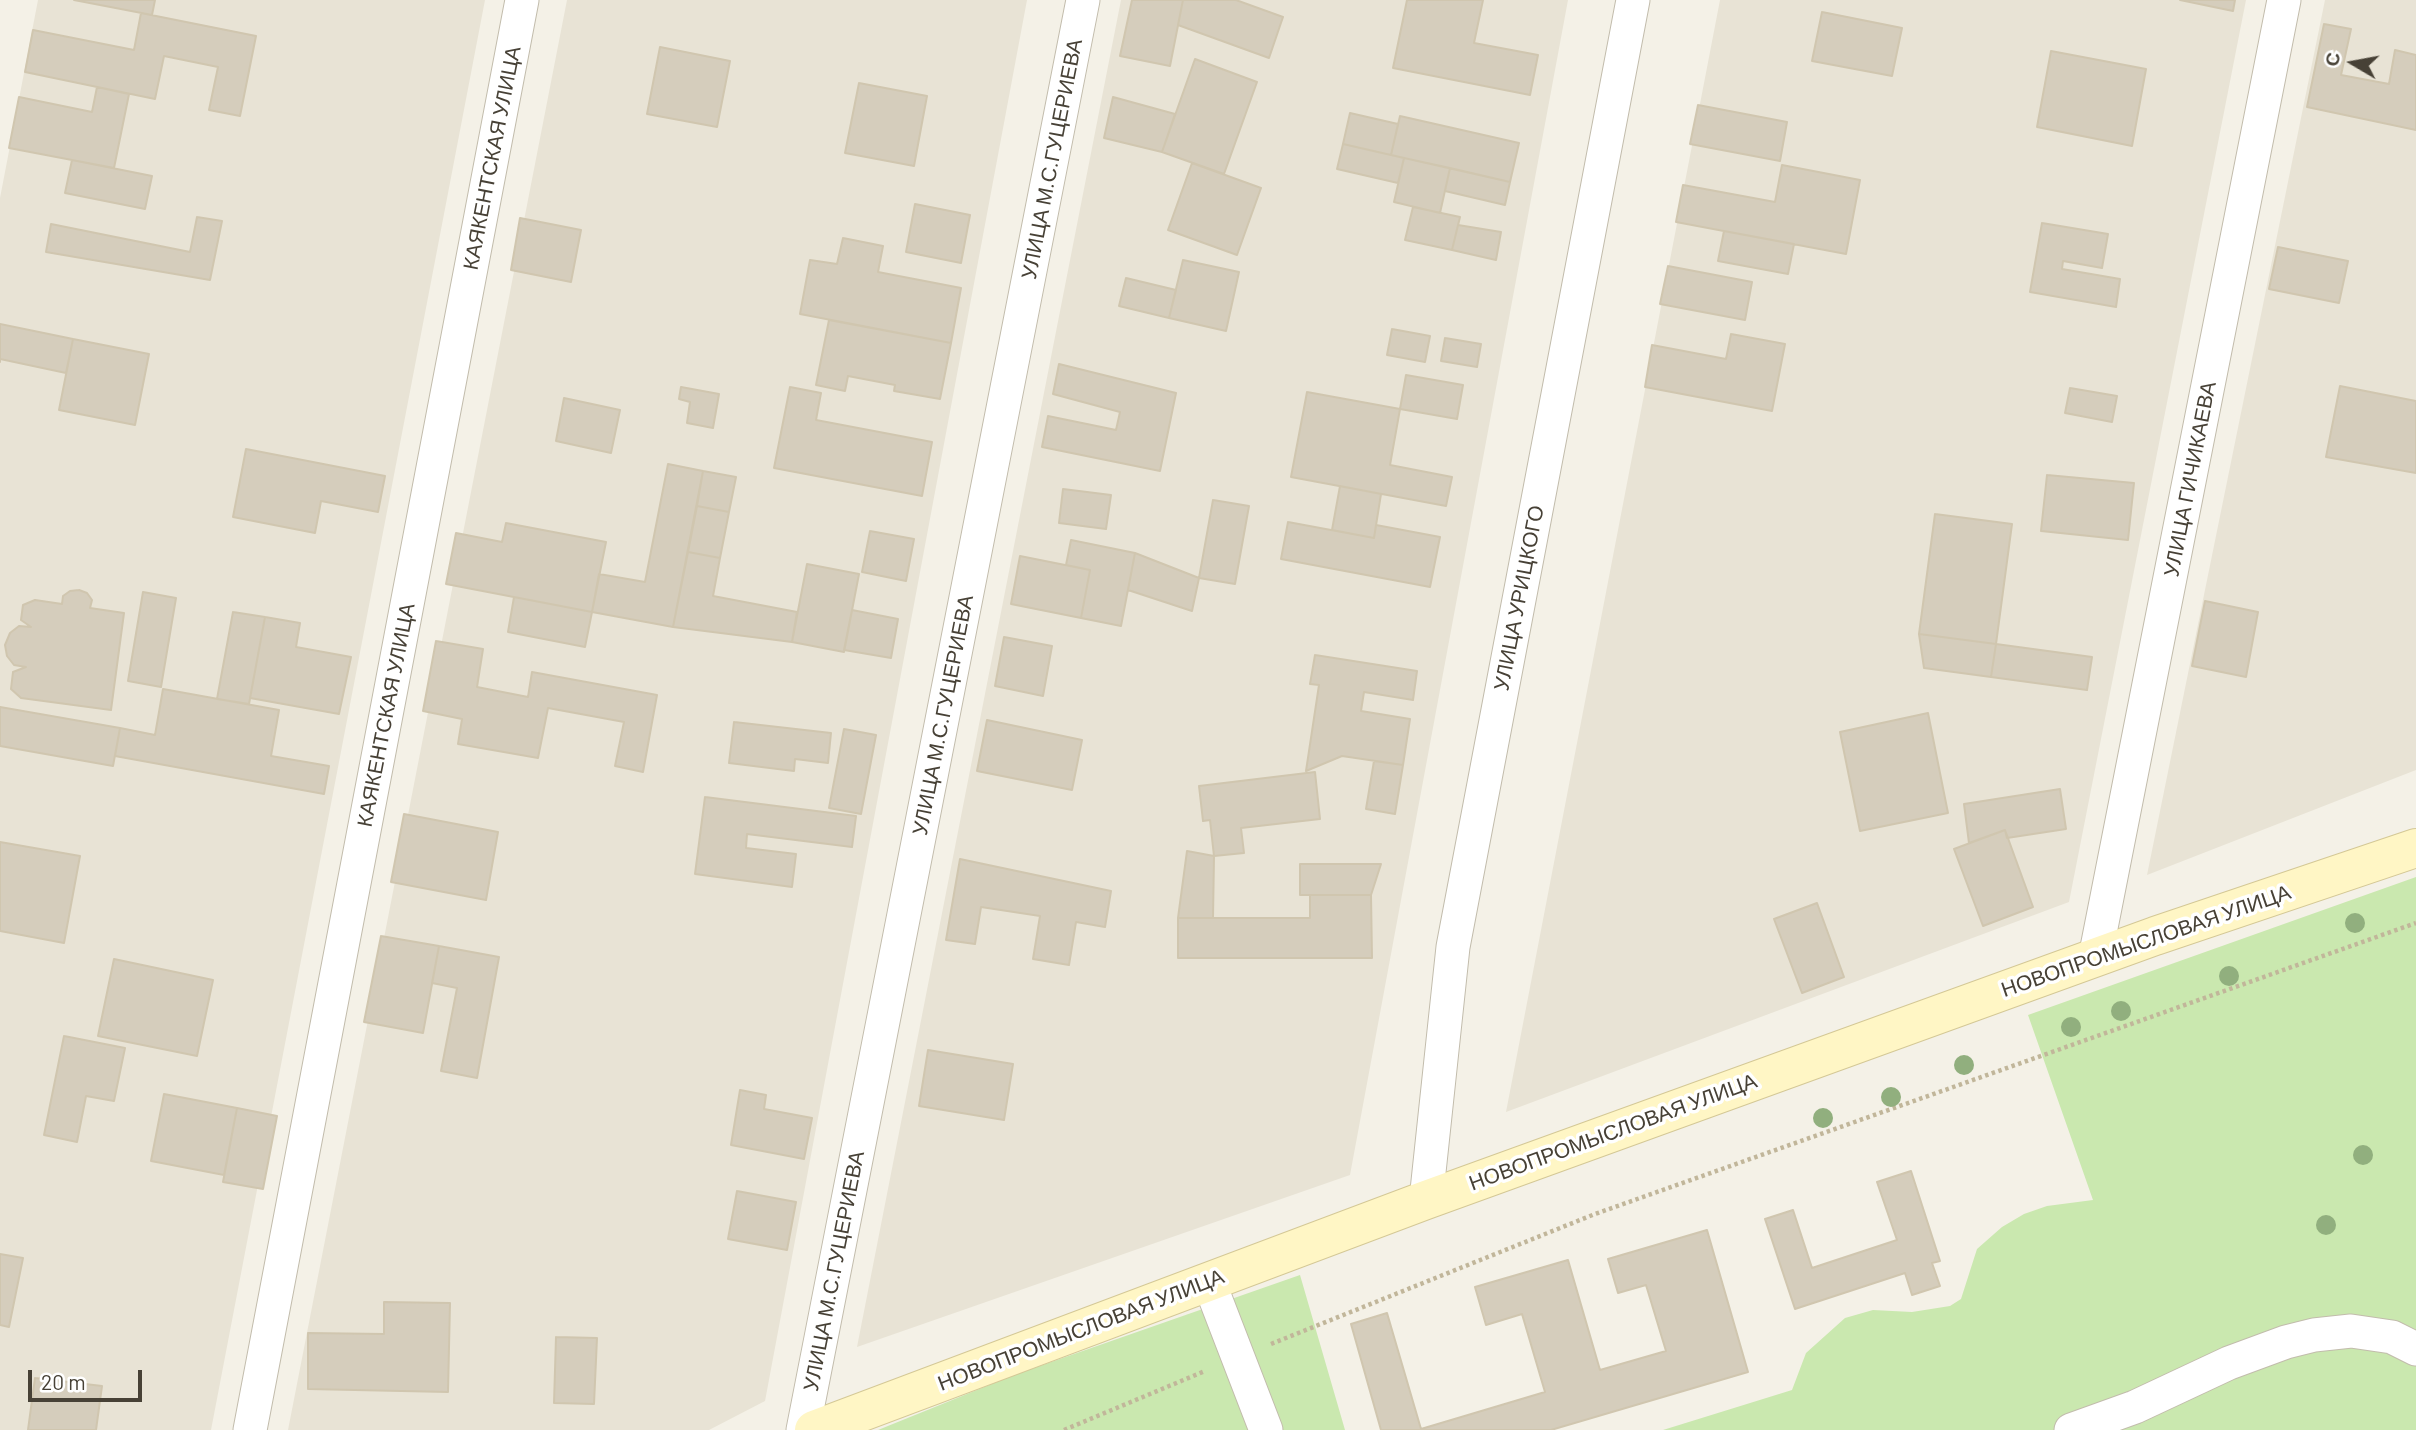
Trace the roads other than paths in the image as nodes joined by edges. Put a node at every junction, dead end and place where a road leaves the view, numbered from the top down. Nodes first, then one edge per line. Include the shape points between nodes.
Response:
1 (522, 0) edge
2 (1083, 0) edge
3 (1633, 0) edge
4 (2284, 0) edge
5 (2416, 848) edge
6 (2095, 958) junction
7 (1426, 1200) junction
8 (1209, 1282) junction
9 (2416, 1349) edge
10 (250, 1430) edge
11 (803, 1430) edge
12 (814, 1430) edge
13 (1266, 1430) edge
14 (2071, 1430) edge

1 - 10 street, КАЯКЕНТСКАЯ УЛИЦА
2 - 11 street, УЛИЦА М.С.ГУЦЕРИЕВА
3 - 7 street, УЛИЦА УРИЦКОГО via 1453,947
4 - 6 street, УЛИЦА ГИЧИКАЕВА
5 - 6 main road, НОВОПРОМЫСЛОВАЯ УЛИЦА
6 - 7 main road, НОВОПРОМЫСЛОВАЯ УЛИЦА
7 - 8 main road, НОВОПРОМЫСЛОВАЯ УЛИЦА
8 - 12 main road, НОВОПРОМЫСЛОВАЯ УЛИЦА
8 - 13 street
9 - 14 street via 2392,1336 2351,1331 2295,1340

